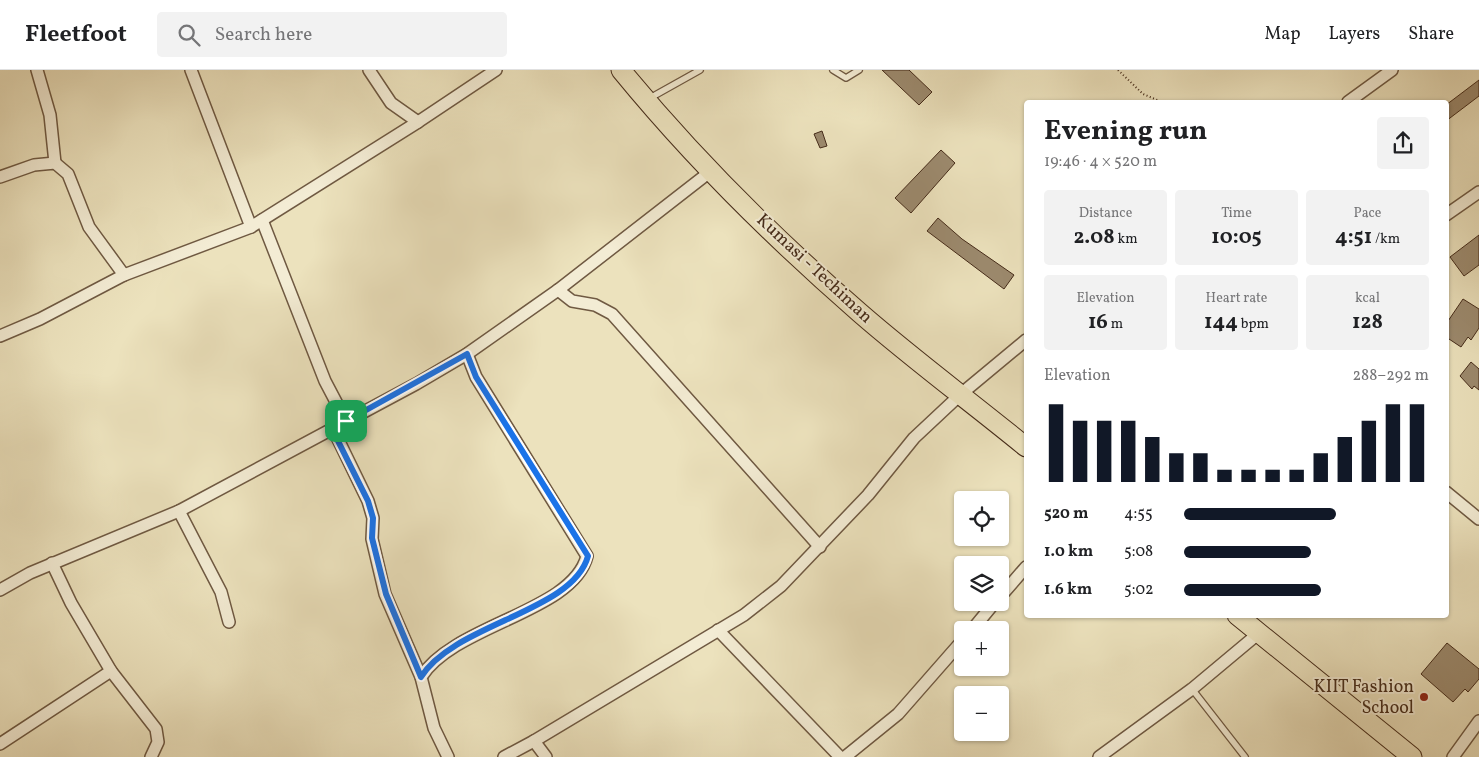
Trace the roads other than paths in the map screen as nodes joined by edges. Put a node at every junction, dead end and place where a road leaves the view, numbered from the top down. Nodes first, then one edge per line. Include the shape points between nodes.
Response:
1 (37, 70) edge
2 (191, 70) edge
3 (369, 70) edge
4 (496, 70) edge
5 (621, 70) edge
6 (700, 70) edge
7 (833, 70) edge
8 (859, 70) edge
9 (1392, 70) edge
10 (646, 100) junction
11 (1351, 100) edge
12 (418, 122) junction
13 (55, 163) junction
14 (711, 172) junction
15 (0, 178) edge
16 (1479, 192) edge
17 (1449, 212) edge
18 (262, 220) junction
19 (251, 227) junction
20 (124, 275) junction
21 (558, 290) junction
22 (0, 336) edge
23 (1024, 342) edge
24 (467, 354) junction
25 (960, 394) junction
26 (346, 421) junction
27 (332, 429) junction
28 (1024, 445) edge
29 (1449, 494) edge
30 (179, 511) junction
31 (1479, 519) edge
32 (820, 547) junction
33 (52, 564) junction
34 (1024, 568) edge
35 (1009, 586) edge
36 (0, 590) edge
37 (988, 611) edge
38 (1240, 618) edge
39 (979, 621) edge
40 (229, 622) dead end
41 (718, 630) junction
42 (1259, 633) junction
43 (954, 650) edge
44 (111, 671) junction
45 (421, 677) junction
46 (1192, 689) junction
47 (1479, 721) edge
48 (534, 741) junction
49 (0, 744) edge
50 (150, 757) edge
51 (448, 757) edge
52 (504, 757) edge
53 (546, 757) edge
54 (840, 757) edge
55 (845, 757) edge
56 (1100, 757) edge
57 (1245, 757) edge
58 (1412, 757) edge
59 (1453, 757) edge

1 - 13 street via 50,115
2 - 19 street
3 - 12 street via 391,103
4 - 12 street
5 - 10 highway, Kumasi - Techiman
6 - 10 lane
7 - 8 lane via 846,78
9 - 11 street
10 - 14 highway, Kumasi - Techiman
12 - 18 street
13 - 15 street via 34,165
13 - 20 street via 68,174 89,227
14 - 21 street
14 - 25 highway, Kumasi - Techiman via 855,308
16 - 17 street
18 - 19 street
18 - 26 street via 325,381
19 - 20 street
20 - 22 street via 47,316
21 - 24 street
21 - 32 street via 572,301 596,305 612,314
23 - 25 street
24 - 26 street
24 - 45 street via 476,377 588,556 585,566 572,581 519,614 481,630 440,654
25 - 28 highway, Kumasi - Techiman
25 - 32 street via 914,438
26 - 27 street
27 - 30 street
27 - 45 street via 368,501 373,518 372,538 386,594
29 - 31 street
30 - 33 street
30 - 40 street via 221,592
32 - 41 street via 781,586 744,615
33 - 36 street
33 - 44 street
34 - 35 street
37 - 39 street
38 - 42 highway
41 - 48 street
41 - 54 street
42 - 46 street
42 - 58 highway
43 - 55 street via 898,714
44 - 49 street
44 - 50 street via 156,729 158,742
45 - 51 street via 434,728
46 - 56 street
46 - 57 lane
47 - 59 street
48 - 52 street
48 - 53 street

